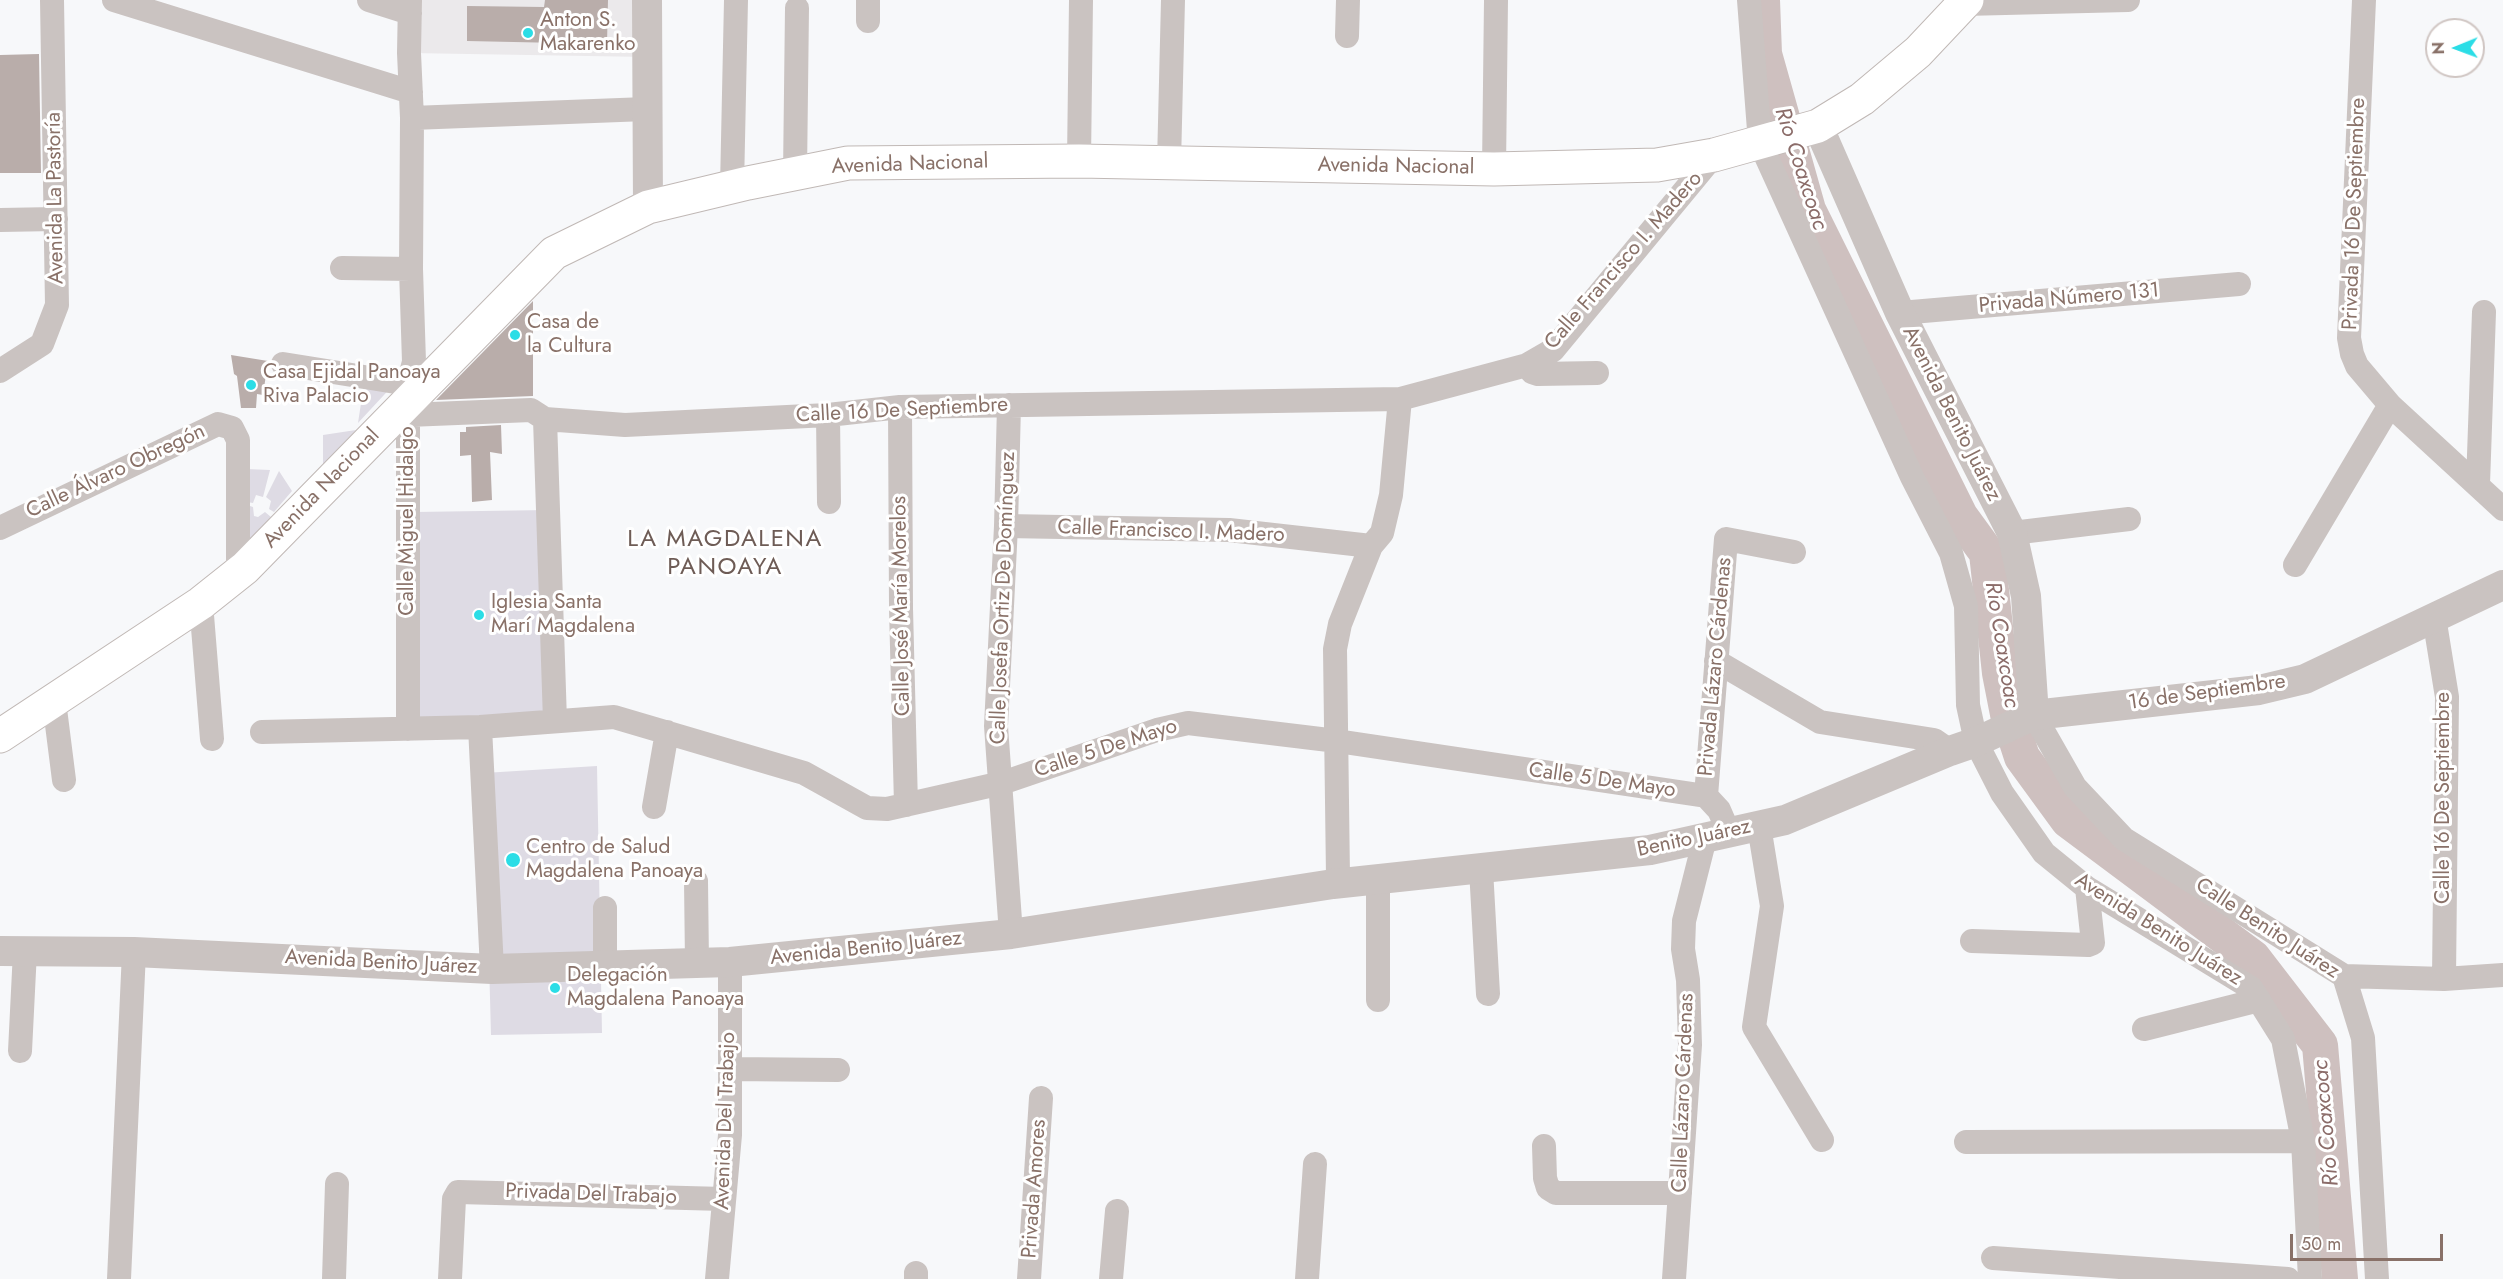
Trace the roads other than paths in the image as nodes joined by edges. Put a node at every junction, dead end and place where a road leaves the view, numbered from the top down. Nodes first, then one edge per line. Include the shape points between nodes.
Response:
1 (52, 0) edge
2 (114, 0) edge
3 (369, 0) edge
4 (647, 0) edge
5 (736, 0) edge
6 (1081, 0) edge
7 (1173, 0) edge
8 (1348, 0) edge
9 (1496, 0) edge
10 (1749, 0) edge
11 (2128, 0) edge
12 (2364, 0) edge
13 (1965, 2) edge
14 (410, 6) edge
15 (797, 8) dead end
16 (1347, 36) dead end
17 (411, 92) junction
18 (646, 109) junction
19 (412, 118) junction
20 (1813, 128) junction
21 (1767, 141) junction
22 (1714, 155) junction
23 (1079, 161) junction
24 (1169, 163) junction
25 (1494, 169) junction
26 (795, 174) junction
27 (732, 187) junction
28 (648, 207) junction
29 (56, 219) junction
30 (0, 220) edge
31 (342, 268) dead end
32 (411, 269) junction
33 (2239, 284) dead end
34 (2484, 312) dead end
35 (1900, 313) junction
36 (283, 364) dead end
37 (1527, 365) junction
38 (0, 371) edge
39 (1597, 373) dead end
40 (1400, 399) junction
41 (408, 400) junction
42 (1009, 405) junction
43 (2390, 405) junction
44 (900, 407) junction
45 (828, 415) junction
46 (545, 419) junction
47 (2478, 484) junction
48 (829, 502) dead end
49 (2503, 509) edge
50 (2129, 519) dead end
51 (1006, 526) junction
52 (0, 528) edge
53 (2012, 533) junction
54 (1371, 546) junction
55 (1794, 552) dead end
56 (2295, 564) dead end
57 (238, 572) junction
58 (2503, 585) edge
59 (201, 603) junction
60 (2434, 617) junction
61 (1716, 661) junction
62 (54, 702) junction
63 (555, 721) junction
64 (480, 727) junction
65 (408, 729) junction
66 (262, 732) dead end
67 (667, 732) junction
68 (1995, 732) junction
69 (0, 736) edge
70 (212, 739) dead end
71 (1337, 741) junction
72 (64, 780) dead end
73 (1002, 783) junction
74 (1706, 796) junction
75 (906, 805) junction
76 (654, 807) dead end
77 (1759, 826) junction
78 (1717, 835) junction
79 (1481, 869) junction
80 (1378, 879) junction
81 (696, 881) dead end
82 (1333, 884) junction
83 (2087, 888) junction
84 (605, 908) dead end
85 (1011, 934) junction
86 (1972, 941) dead end
87 (13, 951) edge
88 (134, 952) junction
89 (730, 962) junction
90 (697, 963) junction
91 (605, 966) junction
92 (492, 969) junction
93 (2503, 975) edge
94 (2344, 976) junction
95 (2444, 979) junction
96 (1488, 994) dead end
97 (1378, 1000) dead end
98 (2259, 1000) junction
99 (2144, 1029) dead end
100 (20, 1051) dead end
101 (730, 1069) junction
102 (838, 1070) dead end
103 (1041, 1098) dead end
104 (1822, 1140) dead end
105 (2303, 1141) junction
106 (1966, 1142) dead end
107 (1544, 1146) dead end
108 (1315, 1164) dead end
109 (337, 1184) dead end
110 (1680, 1193) junction
111 (724, 1199) junction
112 (1117, 1211) dead end
113 (1993, 1258) dead end
114 (119, 1279) edge
115 (334, 1279) edge
116 (450, 1279) edge
117 (717, 1279) edge
118 (1029, 1279) edge
119 (1112, 1279) edge
120 (1307, 1279) edge
121 (1674, 1279) edge
122 (2288, 1279) edge
123 (2310, 1279) edge
124 (2377, 1279) edge

1 - 29 street, Avenida La Pastoría
2 - 17 street
3 - 14 street
4 - 18 street
5 - 27 street
6 - 23 street
7 - 24 street
8 - 16 street
9 - 25 street
10 - 21 street
11 - 13 street
12 - 43 street, Privada 16 De Septiembre via 2349,338 2357,366
13 - 20 main road, Avenida Nacional via 1918,52 1862,99
14 - 17 street, Calle Miguel Hidalgo
15 - 26 street
17 - 19 street, Calle Miguel Hidalgo
18 - 19 street
18 - 28 street
19 - 32 street, Calle Miguel Hidalgo
20 - 21 main road, Avenida Nacional
20 - 35 street, Avenida Benito Juárez
21 - 22 main road, Avenida Nacional
21 - 68 street via 1912,477 1951,553 1966,606 1968,705
22 - 25 main road, Avenida Nacional via 1657,165
22 - 37 street, Calle Francisco I. Madero via 1553,350
23 - 24 main road, Avenida Nacional
23 - 26 main road, Avenida Nacional via 848,163
24 - 25 main road, Avenida Nacional
26 - 27 main road, Avenida Nacional
27 - 28 main road, Avenida Nacional
28 - 41 main road, Avenida Nacional via 554,253
29 - 30 street
29 - 38 street, Avenida La Pastoría via 57,305 42,345
31 - 32 street
32 - 41 street, Calle Miguel Hidalgo via 414,362
33 - 35 street, Privada Número 131
34 - 47 street
35 - 53 street, Avenida Benito Juárez
36 - 41 street, Calle 16 De Septiembre
37 - 39 street via 1538,374
37 - 40 street, Calle Francisco I. Madero
40 - 42 street, Calle 16 De Septiembre
40 - 54 street via 1391,495 1382,533
41 - 46 street, Calle 16 De Septiembre via 531,410
41 - 57 main road, Avenida Nacional
41 - 65 street, Calle Miguel Hidalgo
42 - 44 street, Calle 16 De Septiembre
42 - 51 street, Calle Josefa Ortiz De Domínguez
43 - 47 street, Privada 16 De Septiembre
43 - 56 street
44 - 45 street, Calle 16 De Septiembre
44 - 75 street, Calle José María Morelos
45 - 46 street, Calle 16 De Septiembre via 624,425
45 - 48 street
46 - 63 street
47 - 49 street, Privada 16 De Septiembre
50 - 53 street
51 - 54 street, Calle Francisco I. Madero via 1229,530
51 - 73 street, Calle Josefa Ortiz De Domínguez via 996,726
52 - 57 street, Calle Álvaro Obregón via 218,424 232,428 238,440
53 - 68 street, Avenida Benito Juárez via 2026,596
54 - 71 street via 1340,624 1335,649
55 - 61 street, Privada Lázaro Cárdenas via 1726,539
57 - 59 main road, Avenida Nacional
58 - 60 street, 16 de Septiembre
59 - 62 main road, Avenida Nacional
59 - 70 street
60 - 68 street, 16 de Septiembre via 2305,679 2259,690
60 - 95 street, Calle 16 De Septiembre via 2447,697
61 - 68 street via 1820,722 1934,740
61 - 74 street, Privada Lázaro Cárdenas
62 - 69 main road, Avenida Nacional
62 - 72 street
63 - 64 street, Calle 5 De Mayo
63 - 67 street, Calle 5 De Mayo via 614,717
64 - 65 street
64 - 92 street
65 - 66 street
67 - 75 street, Calle 5 De Mayo via 804,773 867,808
67 - 76 street
68 - 77 street, Benito Juárez via 1785,820
68 - 83 street, Avenida Benito Juárez via 2002,794 2044,853
68 - 94 street, Calle Benito Juárez via 2076,787 2124,839
71 - 73 street, Calle 5 De Mayo via 1188,723
71 - 74 street, Calle 5 De Mayo
71 - 82 street via 1338,877
73 - 75 street, Calle 5 De Mayo
73 - 85 street, Calle Josefa Ortiz De Domínguez
74 - 78 street, Calle 5 De Mayo via 1719,810
77 - 78 street, Benito Juárez
77 - 104 street via 1772,906 1754,1027
78 - 79 street, Benito Juárez via 1650,850
78 - 110 street, Calle Lázaro Cárdenas via 1683,921 1690,1046
79 - 80 street, Benito Juárez
79 - 96 street
80 - 82 street, Benito Juárez
80 - 97 street
81 - 90 street
82 - 85 street, Avenida Benito Juárez
83 - 86 street via 2093,943
83 - 98 street, Avenida Benito Juárez via 2251,988
84 - 91 street
85 - 89 street, Avenida Benito Juárez
87 - 88 street, Avenida Benito Juárez
87 - 100 street
88 - 92 street, Avenida Benito Juárez
88 - 114 street
89 - 90 street, Avenida Benito Juárez
89 - 101 street, Avenida Del Trabajo
90 - 91 street, Avenida Benito Juárez
91 - 92 street, Avenida Benito Juárez
93 - 95 street
94 - 95 street
94 - 124 street, Calle Benito Juárez via 2363,1038
98 - 99 street
98 - 105 street, Avenida Benito Juárez via 2283,1039
101 - 102 street
101 - 111 street, Avenida Del Trabajo
103 - 118 street, Privada Amores
105 - 106 street
105 - 123 street, Avenida Benito Juárez
107 - 110 street via 1545,1179 1548,1188 1556,1193
108 - 120 street
109 - 115 street
110 - 121 street, Calle Lázaro Cárdenas
111 - 116 street, Privada Del Trabajo via 458,1192 454,1199
111 - 117 street, Avenida Del Trabajo
112 - 119 street
113 - 122 street

